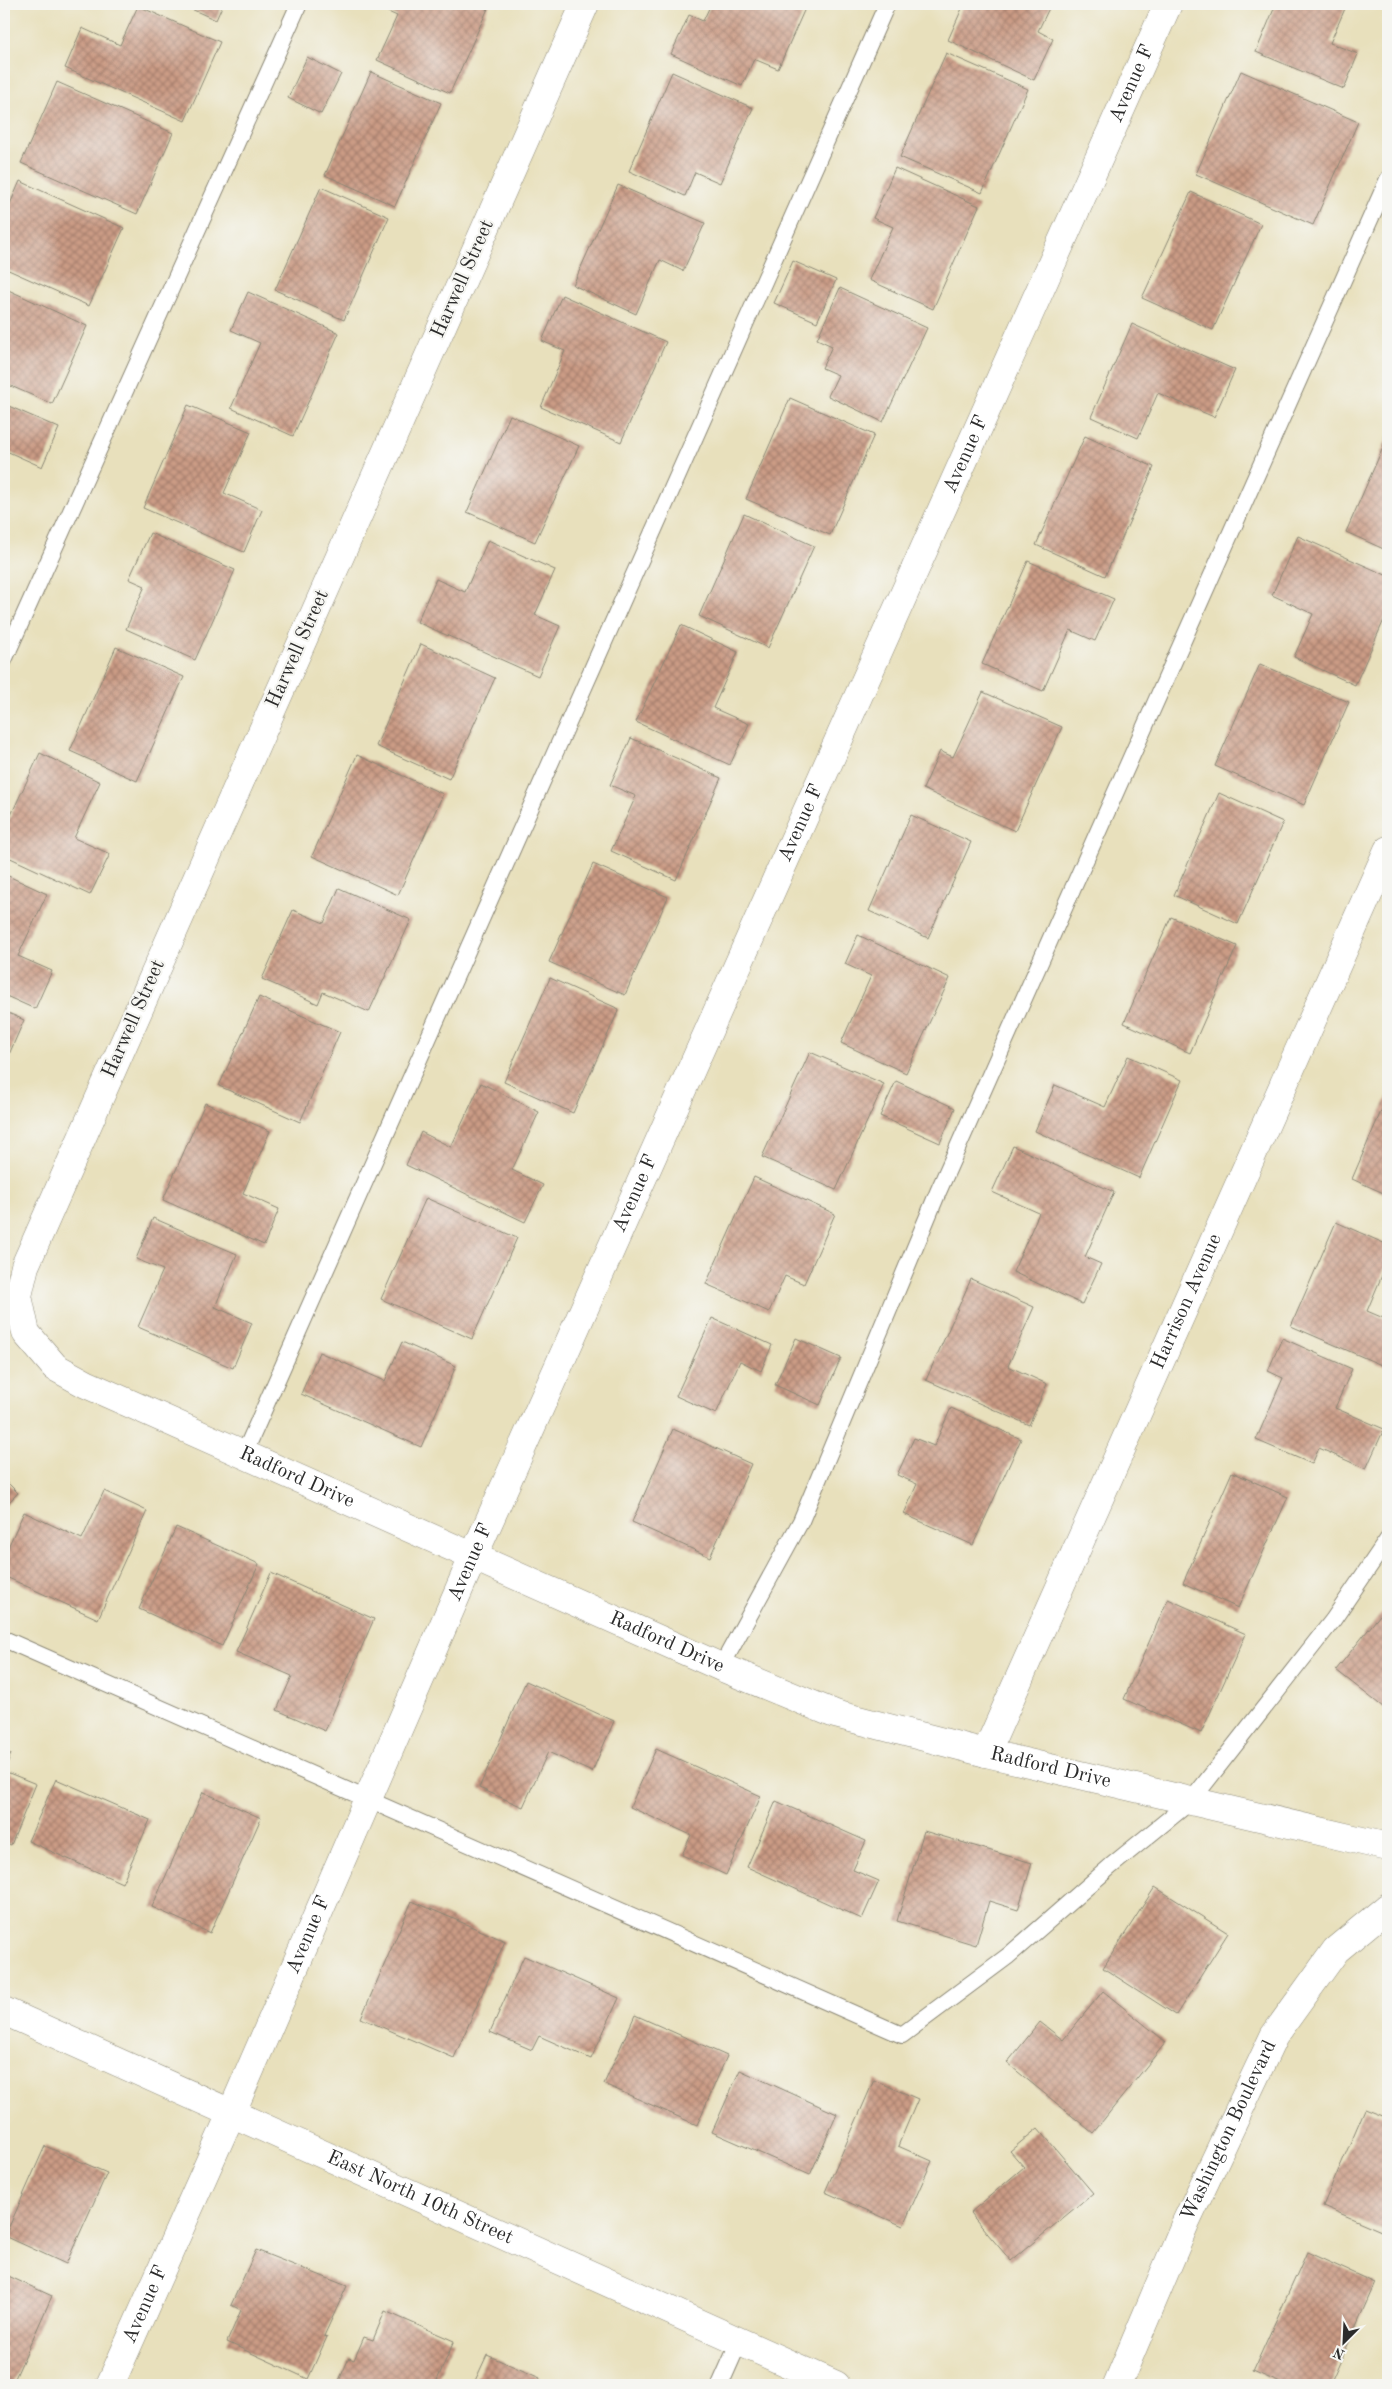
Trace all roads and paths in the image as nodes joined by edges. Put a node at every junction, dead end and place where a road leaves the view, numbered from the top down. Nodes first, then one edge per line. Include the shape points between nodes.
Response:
1 (299, 4) edge
2 (585, 4) edge
3 (887, 4) edge
4 (1168, 4) edge
5 (1388, 179) edge
6 (4, 660) edge
7 (1388, 850) edge
8 (18, 1296) joint
9 (244, 1454) junction
10 (1388, 1538) edge
11 (474, 1555) junction
12 (4, 1639) edge
13 (721, 1667) junction
14 (986, 1754) junction
15 (368, 1799) junction
16 (1191, 1801) junction
17 (1388, 1847) edge
18 (1388, 1907) edge
19 (4, 2011) edge
20 (231, 2114) junction
21 (740, 2342) junction
22 (110, 2385) edge
23 (720, 2385) edge
24 (836, 2385) edge
25 (1117, 2385) edge

1 - 6 lane
2 - 8 street, Harwell Street via 25,1266
3 - 9 lane
4 - 11 street, Avenue F
5 - 13 lane via 938,1192 801,1521
7 - 14 street, Harrison Avenue
8 - 9 street, Radford Drive via 26,1333 55,1367
9 - 11 street, Radford Drive
10 - 16 lane via 1332,1620
11 - 13 street, Radford Drive
11 - 15 street, Avenue F
12 - 15 lane
13 - 14 street, Radford Drive via 835,1714
14 - 16 street, Radford Drive
15 - 16 lane via 902,2035 1008,1956
15 - 20 street, Avenue F
16 - 17 street, Radford Drive
18 - 25 street, Washington Boulevard via 1336,1950 1274,2036 1186,2222
19 - 20 street, East North 10th Street
20 - 21 street, East North 10th Street
20 - 22 street, Avenue F
21 - 23 lane
21 - 24 street, East North 10th Street

